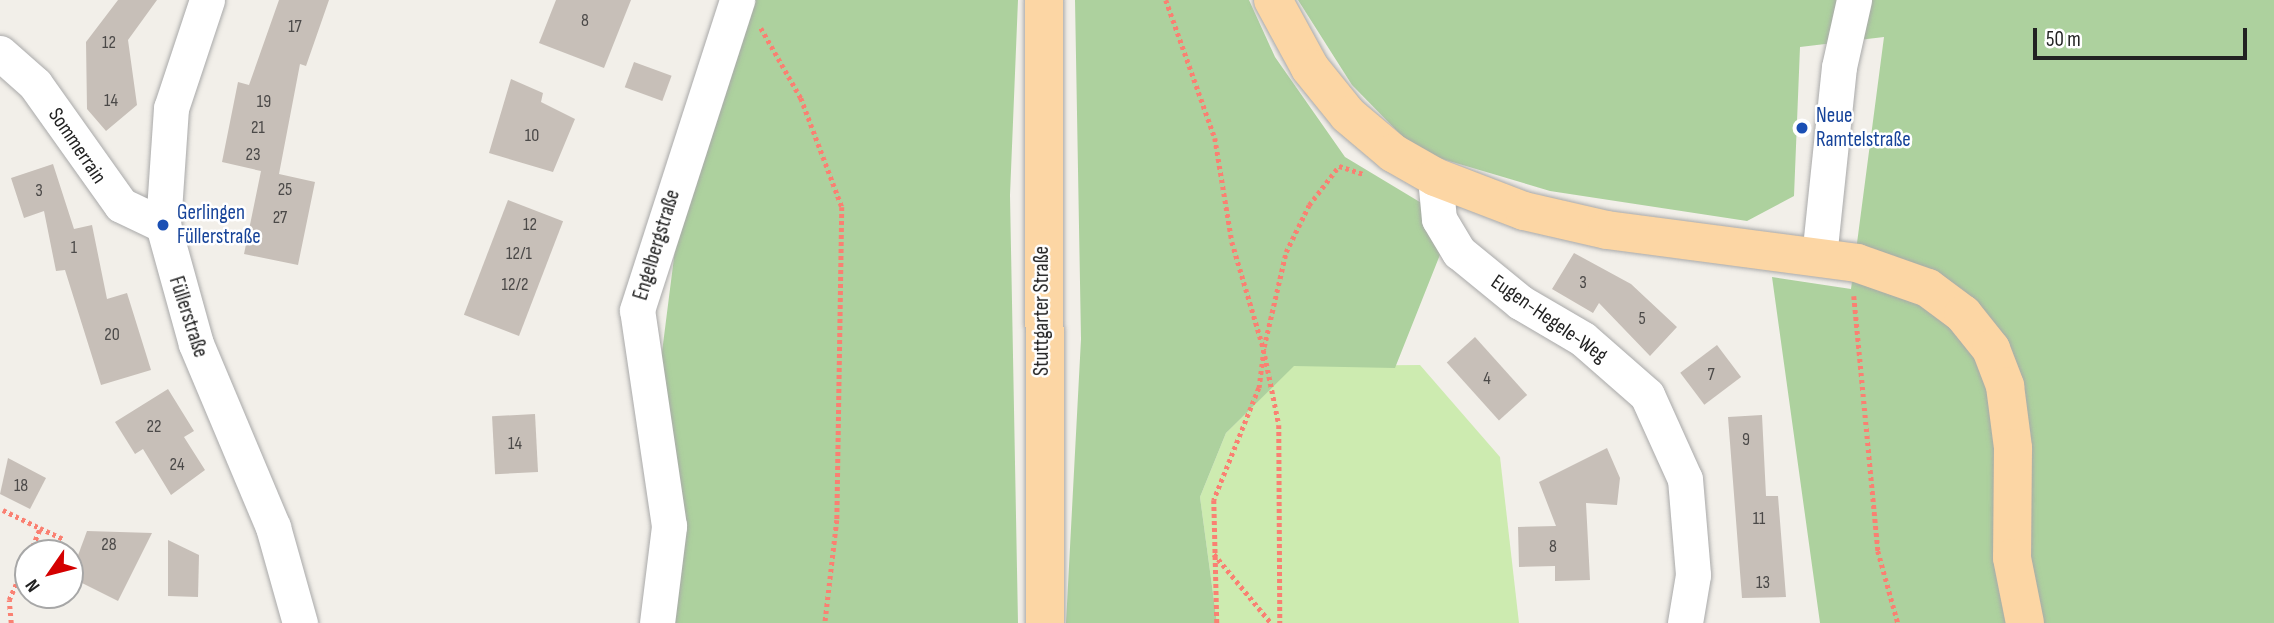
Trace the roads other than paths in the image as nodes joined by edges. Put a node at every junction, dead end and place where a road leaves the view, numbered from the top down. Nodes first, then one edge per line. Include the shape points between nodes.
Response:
1 (207, 0) edge
2 (1044, 0) edge
3 (1273, 0) edge
4 (1854, 0) edge
5 (745, 9) edge
6 (0, 53) edge
7 (1436, 177) junction
8 (163, 225) junction
9 (1819, 257) junction
10 (300, 623) edge
11 (657, 623) edge
12 (1045, 623) edge
13 (1685, 623) edge
14 (2025, 623) edge

1 - 8 street, Füllerstraße via 171,108
2 - 12 main road, Stuttgarter Straße
3 - 7 main road via 1310,68 1348,115 1393,153
4 - 9 street via 1839,67
5 - 11 street, Engelbergstraße via 637,310 669,526
6 - 8 street, Sommerrain via 35,84 121,205
7 - 9 main road via 1524,211 1607,230
7 - 13 street, Eugen-Hegele-Weg via 1439,219 1460,252 1520,302 1583,338 1647,395 1685,479 1693,575
8 - 10 street, Füllerstraße via 195,344 273,527
9 - 14 main road via 1857,264 1928,288 1963,314 1991,349 2009,407 2012,558

